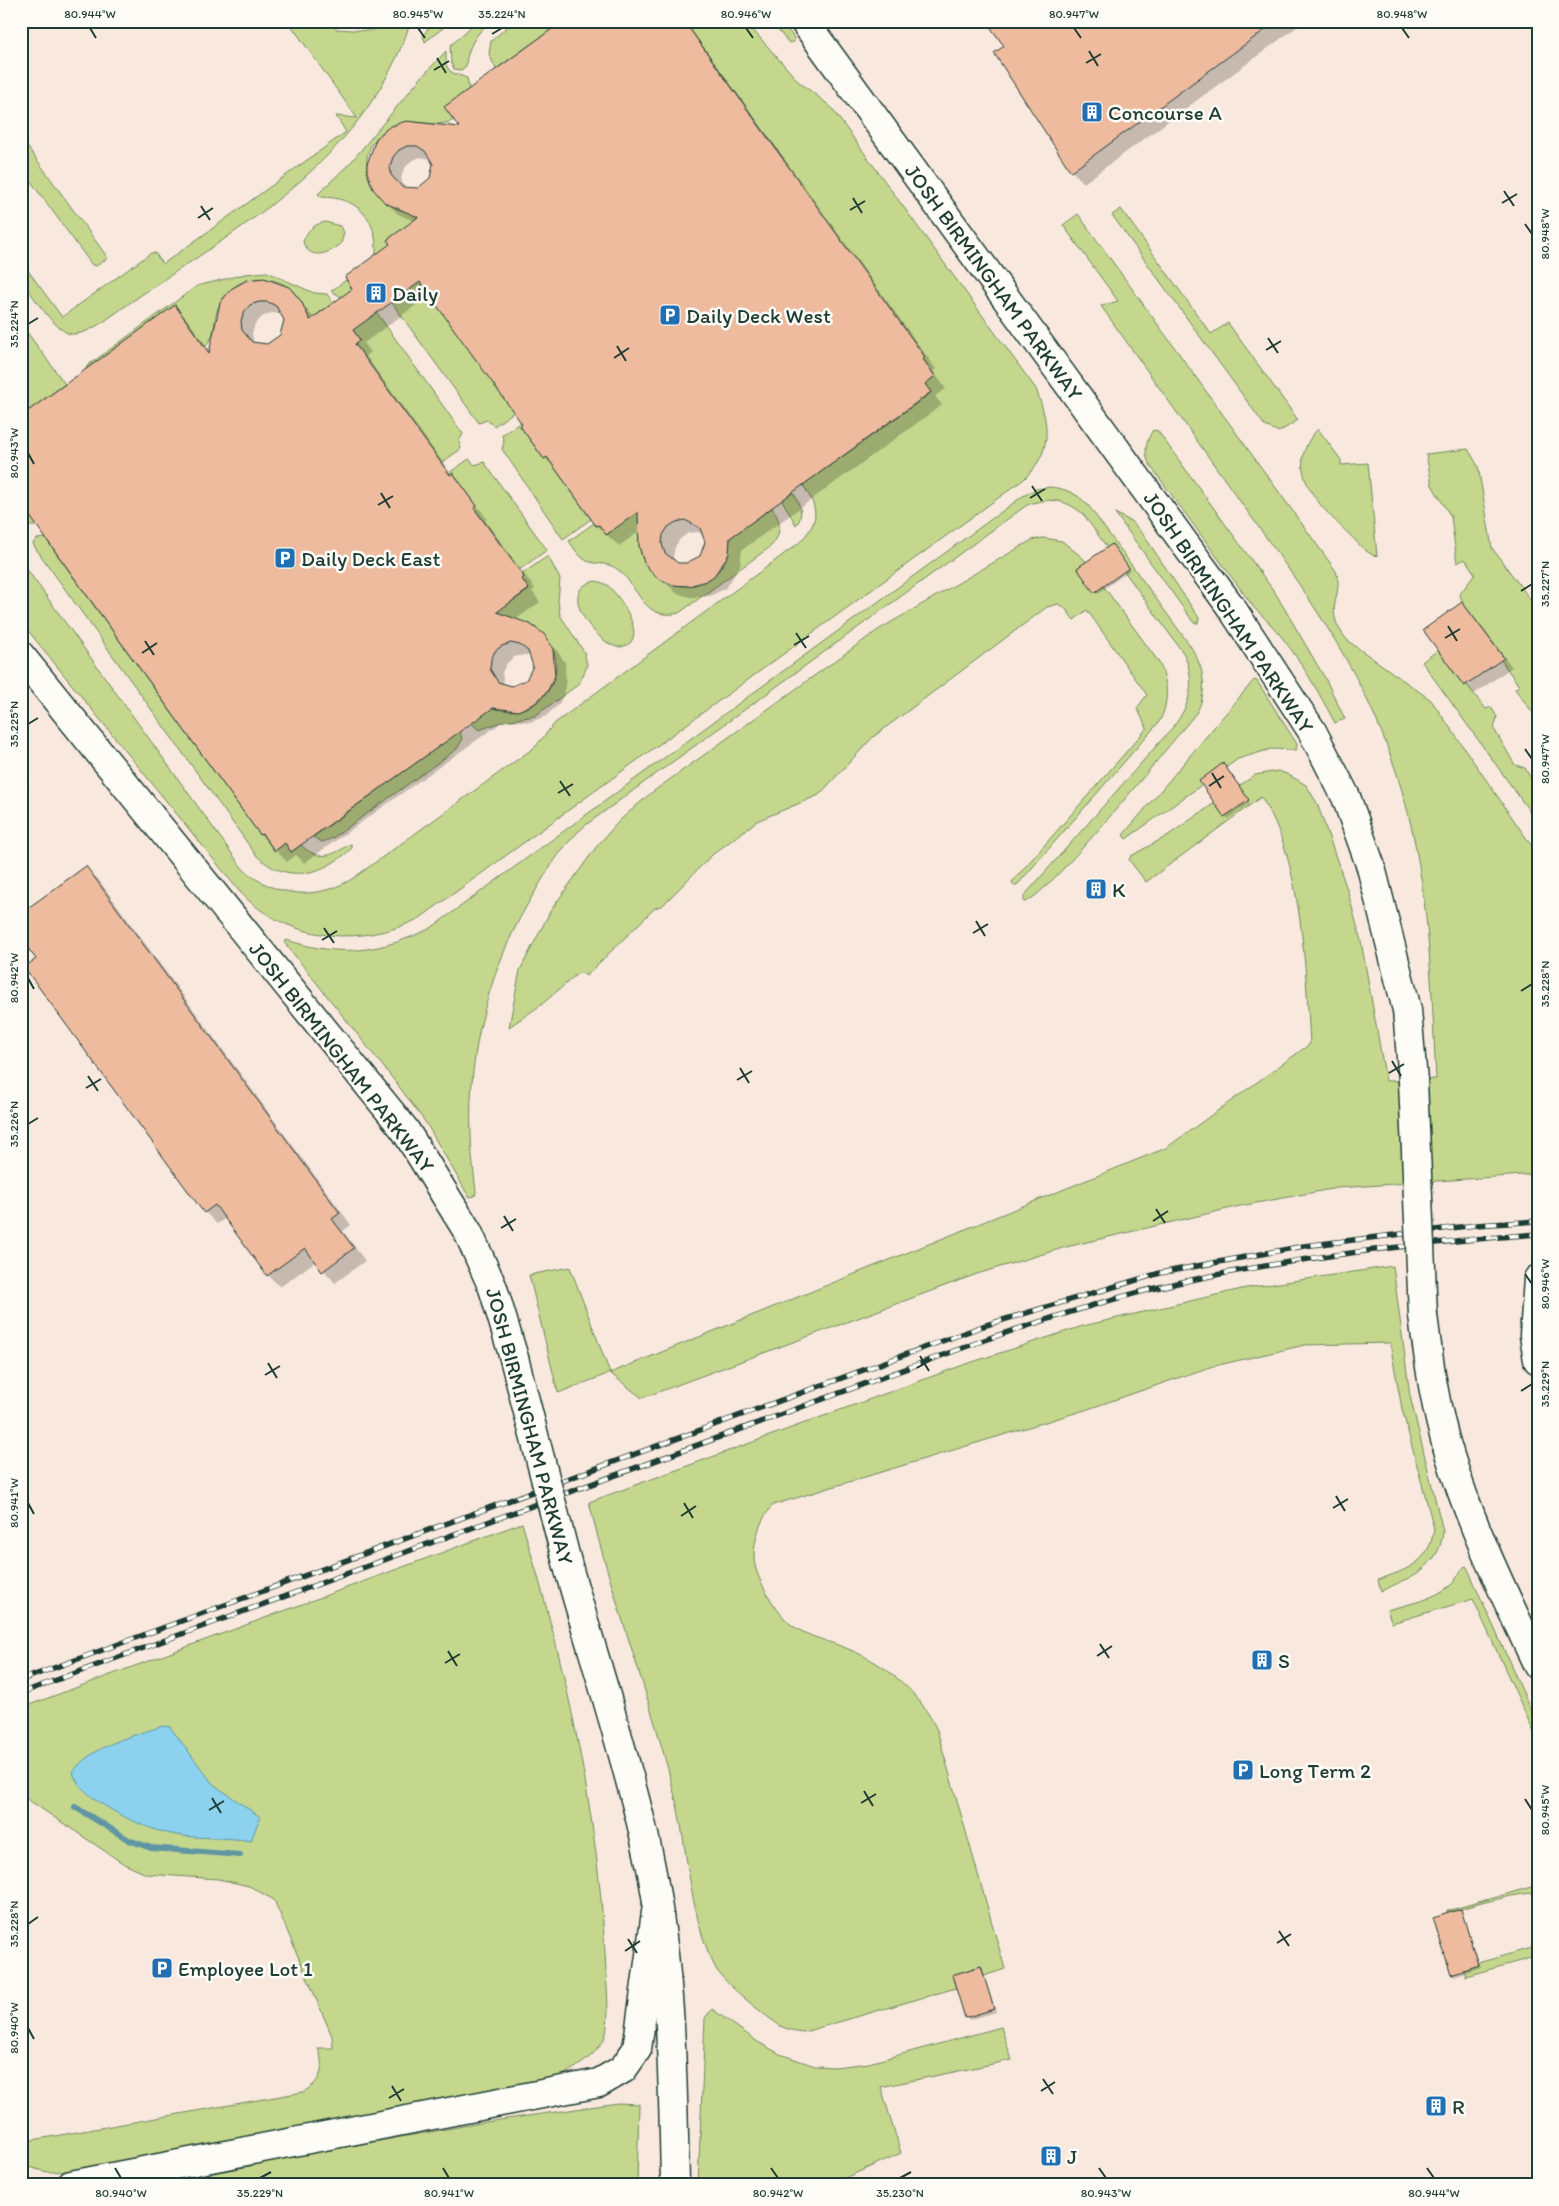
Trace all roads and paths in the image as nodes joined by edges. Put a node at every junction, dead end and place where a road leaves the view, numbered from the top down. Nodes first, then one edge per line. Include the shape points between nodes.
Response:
1 (804, 21) edge
2 (21, 656) edge
3 (1536, 1290) edge
4 (1538, 1360) edge
5 (1538, 1666) edge
6 (657, 1905) junction
7 (673, 2072) junction
8 (71, 2185) edge
9 (660, 2185) edge
10 (675, 2185) edge

1 - 5 main road, JOSH BIRMINGHAM PARKWAY, bridge via 1232,607 1312,731 1346,797 1371,867 1407,1010 1423,1315 1431,1382 1449,1456 1475,1525
2 - 6 main road, JOSH BIRMINGHAM PARKWAY, bridge via 405,1130 468,1232 493,1288 514,1358 569,1570 644,1836
3 - 4 main road via 1534,1335
6 - 7 main road, JOSH BIRMINGHAM PARKWAY
6 - 8 main road via 637,2049 623,2069 605,2080
7 - 9 main road, JOSH BIRMINGHAM PARKWAY
7 - 10 main road, JOSH BIRMINGHAM PARKWAY

